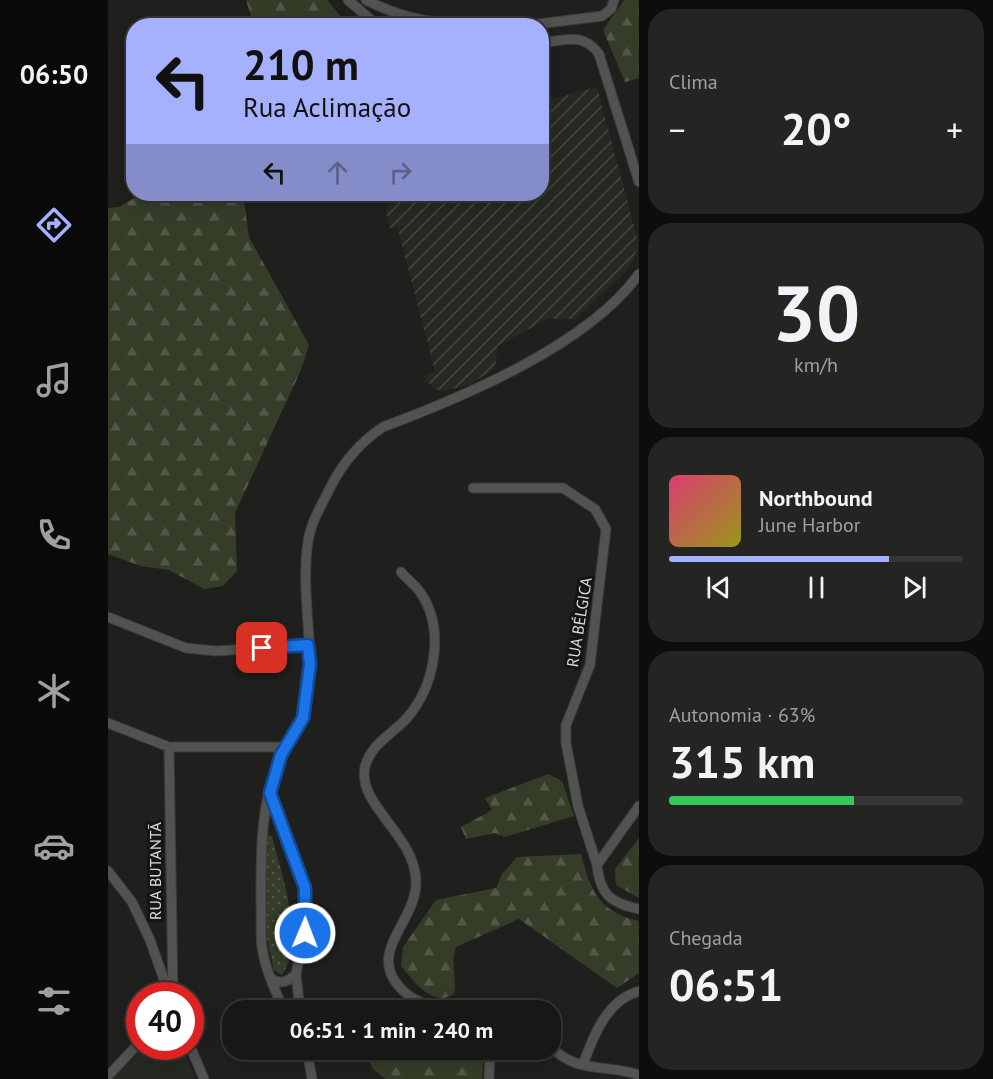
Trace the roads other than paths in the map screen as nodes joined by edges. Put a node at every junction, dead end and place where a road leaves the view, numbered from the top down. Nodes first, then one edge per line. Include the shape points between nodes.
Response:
1 (348, 0) edge
2 (366, 0) edge
3 (614, 0) edge
4 (369, 18) edge
5 (411, 18) edge
6 (549, 23) edge
7 (549, 42) edge
8 (639, 182) edge
9 (639, 274) edge
10 (473, 488) dead end
11 (401, 572) dead end
12 (109, 620) edge
13 (308, 645) junction
14 (108, 723) edge
15 (169, 747) junction
16 (287, 747) junction
17 (270, 793) junction
18 (639, 806) edge
19 (597, 865) junction
20 (108, 871) edge
21 (639, 909) edge
22 (296, 974) junction
23 (270, 978) junction
24 (166, 982) edge
25 (171, 982) edge
26 (639, 991) edge
27 (279, 1000) edge
28 (299, 1000) edge
29 (416, 1000) edge
30 (561, 1056) edge
31 (126, 1057) edge
32 (196, 1060) edge
33 (306, 1060) edge
34 (308, 1060) edge
35 (490, 1060) edge
36 (308, 1063) junction
37 (583, 1065) junction
38 (639, 1075) edge
39 (108, 1076) edge
40 (204, 1079) edge
41 (312, 1079) edge
42 (489, 1079) edge

1 - 4 street
2 - 5 street
3 - 6 street via 602,16
7 - 8 street via 578,38 591,43 599,54
9 - 13 street via 624,295 587,325 478,390 383,428 348,458 314,517 308,543
10 - 19 street, RUA BÉLGICA via 563,488 595,509 606,529 590,665 566,724 578,806
11 - 29 street via 428,606 434,651 430,679 418,704 374,748 365,767 366,791 410,855 416,879 414,897 388,951 387,962 407,994
12 - 13 street via 186,648 216,651
13 - 16 street via 307,700 303,718
14 - 15 street
15 - 16 street
15 - 25 street, RUA BUTANTÃ
16 - 17 street
17 - 22 street via 305,888 307,920
17 - 23 street via 261,851 262,946
18 - 19 street
19 - 21 street, RUA BÉLGICA via 599,884 609,899
20 - 24 street via 132,902
22 - 23 street via 280,982
22 - 28 street
23 - 27 street
26 - 37 street via 625,994 608,1013
30 - 37 street
31 - 39 street
32 - 40 street
33 - 36 street
34 - 36 street
35 - 42 street
36 - 41 street
37 - 38 street

